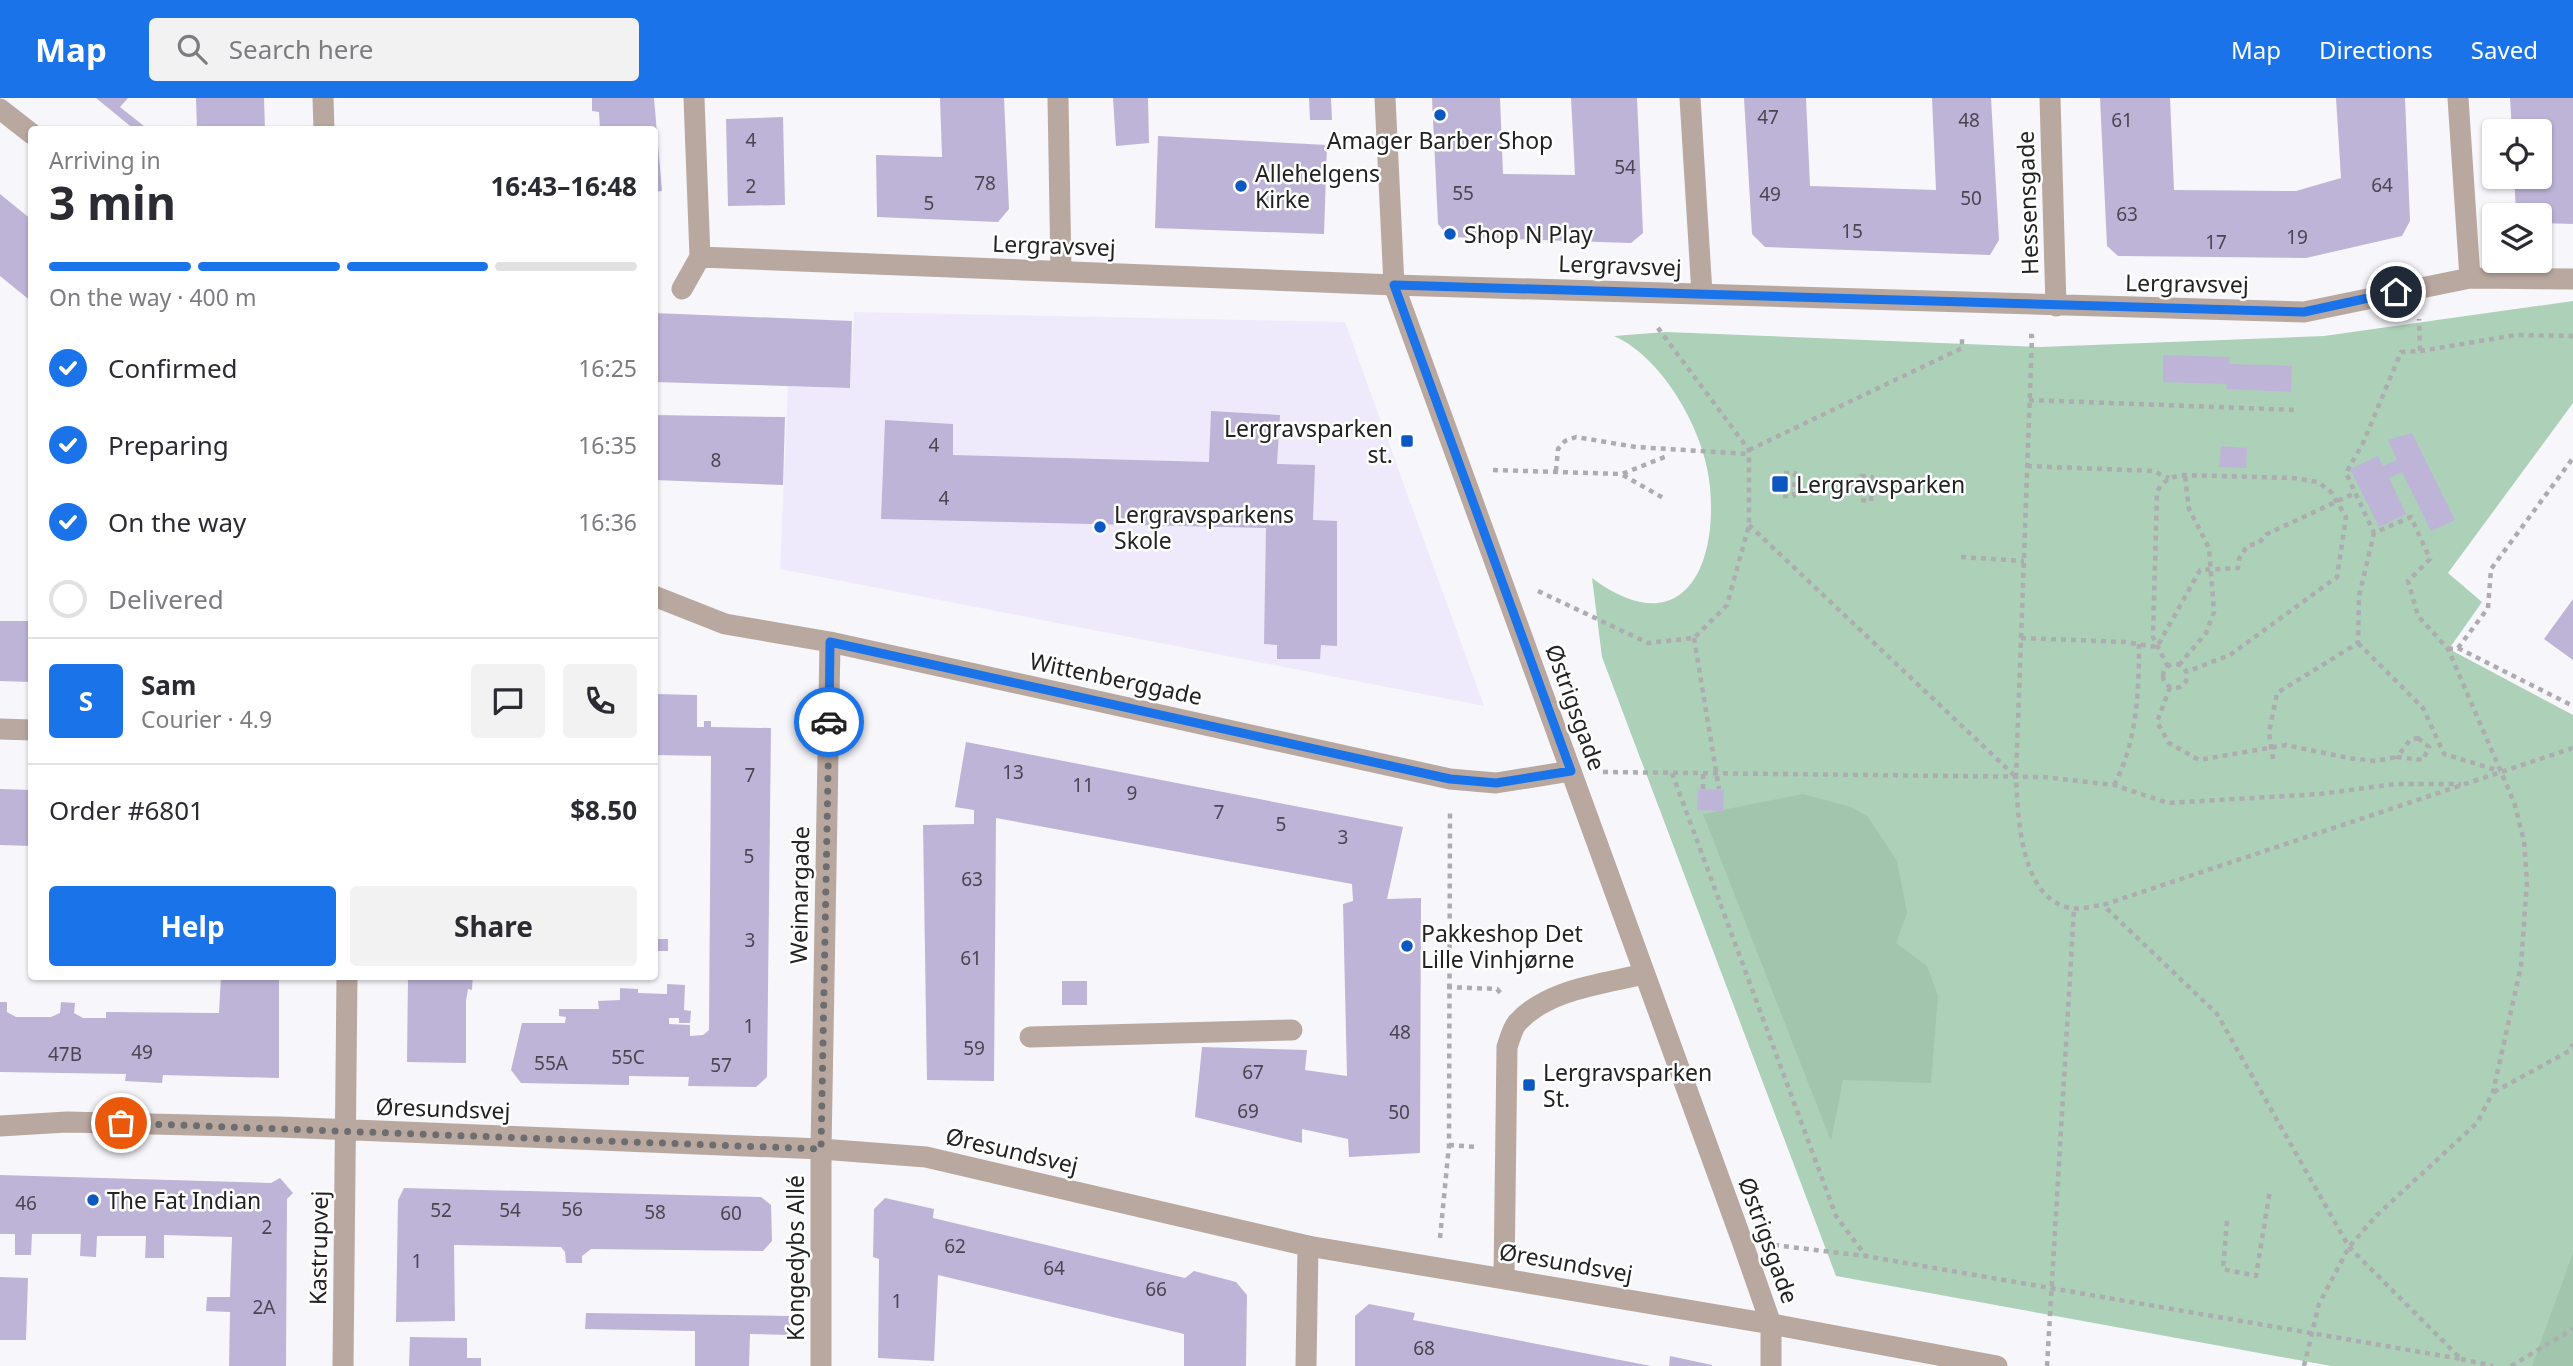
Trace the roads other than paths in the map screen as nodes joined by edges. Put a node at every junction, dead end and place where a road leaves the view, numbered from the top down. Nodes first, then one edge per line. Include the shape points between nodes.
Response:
1 (323, 98) edge
2 (694, 98) edge
3 (1058, 98) edge
4 (1385, 98) edge
5 (1690, 98) edge
6 (2050, 98) edge
7 (2458, 98) edge
8 (0, 109) edge
9 (324, 126) edge
10 (28, 131) edge
11 (700, 257) junction
12 (1061, 271) junction
13 (2470, 278) junction
14 (2573, 279) edge
15 (1394, 285) junction
16 (682, 289) dead end
17 (1702, 294) junction
18 (2056, 306) junction
19 (658, 598) edge
20 (830, 642) junction
21 (0, 730) edge
22 (28, 730) edge
23 (1571, 771) junction
24 (1644, 974) junction
25 (346, 980) edge
26 (1292, 1030) dead end
27 (1030, 1037) dead end
28 (0, 1126) edge
29 (345, 1130) junction
30 (821, 1149) junction
31 (1308, 1245) junction
32 (1504, 1278) junction
33 (1771, 1324) junction
34 (343, 1366) edge
35 (821, 1366) edge
36 (1306, 1366) edge
37 (1771, 1366) edge
38 (1997, 1366) edge

1 - 9 street
2 - 11 street
3 - 12 street
4 - 15 street, Østrigsgade
5 - 17 street
6 - 18 street, Hessensgade
7 - 13 street
8 - 10 street
11 - 12 street, Lergravsvej
11 - 16 street
12 - 15 street, Lergravsvej
13 - 14 street, Lergravsvej
13 - 18 street, Lergravsvej via 2304,312
15 - 17 street, Lergravsvej
15 - 23 street, Østrigsgade
17 - 18 street, Lergravsvej
19 - 20 street, Wittenberggade via 725,624
20 - 23 street, Wittenberggade via 1450,779 1496,783
20 - 30 street, Weimargade
21 - 22 street
23 - 24 street, Østrigsgade
24 - 32 street via 1559,996 1533,1008 1515,1024 1507,1046
24 - 33 street, Østrigsgade
25 - 29 street, Kastrupvej
26 - 27 street
28 - 29 street, Øresundsvej via 67,1122
29 - 30 street, Øresundsvej
29 - 34 street, Kastrupvej
30 - 31 street, Øresundsvej via 926,1157
30 - 35 street, Kongedybs Allé
31 - 32 street, Øresundsvej
31 - 36 street
32 - 33 street, Øresundsvej
33 - 37 street, Østrigsgade
33 - 38 street, Øresundsvej

